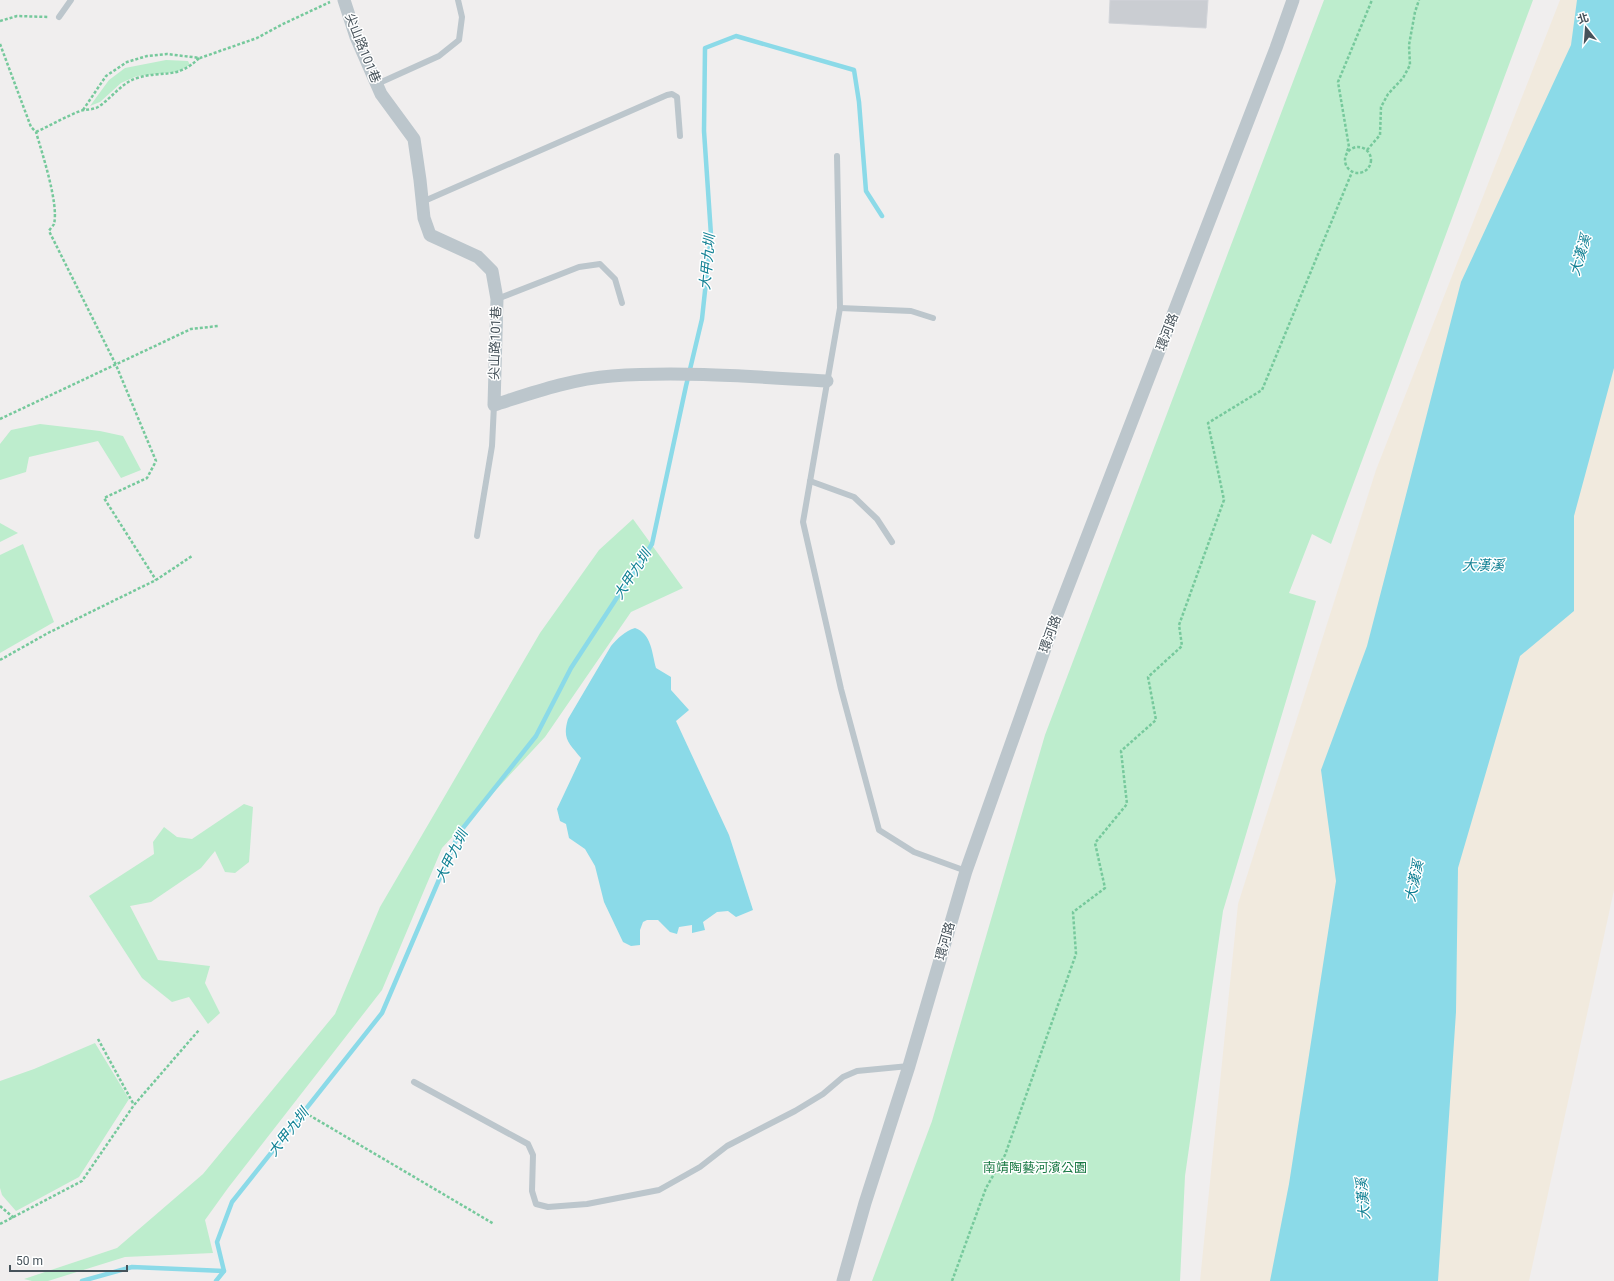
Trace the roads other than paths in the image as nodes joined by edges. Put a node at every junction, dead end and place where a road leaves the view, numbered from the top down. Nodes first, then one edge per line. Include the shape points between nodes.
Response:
1 (70, 0) edge
2 (344, 0) edge
3 (458, 0) edge
4 (1293, 0) edge
5 (58, 17) road end
6 (377, 84) junction
7 (680, 136) dead end
8 (837, 156) dead end
9 (422, 202) junction
10 (497, 299) junction
11 (622, 303) dead end
12 (840, 308) junction
13 (933, 318) dead end
14 (828, 382) junction
15 (494, 405) junction
16 (810, 480) junction
17 (476, 536) dead end
18 (892, 542) dead end
19 (966, 871) junction
20 (909, 1066) junction
21 (414, 1082) dead end
22 (843, 1281) edge

1 - 5 lane
2 - 6 street, 尖山路101巷 via 356,37
3 - 6 lane via 462,17 459,40 438,56
4 - 19 street, 環河路 via 1055,620
6 - 9 street, 尖山路101巷 via 381,94 414,139
7 - 9 lane via 677,97 667,94
8 - 12 lane
9 - 10 street, 尖山路101巷 via 430,235 478,257 492,271
10 - 11 lane via 579,267 600,264 615,279
10 - 15 street, 尖山路101巷
12 - 13 lane via 911,311
12 - 14 lane
14 - 15 street via 690,374 611,376 572,382
14 - 16 lane
15 - 17 lane via 492,446
16 - 18 lane via 854,497 877,519
16 - 19 lane via 803,522 841,689 878,830 914,852
19 - 20 street, 環河路
20 - 21 lane via 857,1071 843,1077 823,1094 727,1146 700,1167 659,1190 587,1204 548,1207 536,1204 532,1191 533,1155 528,1144
20 - 22 street, 環河路

